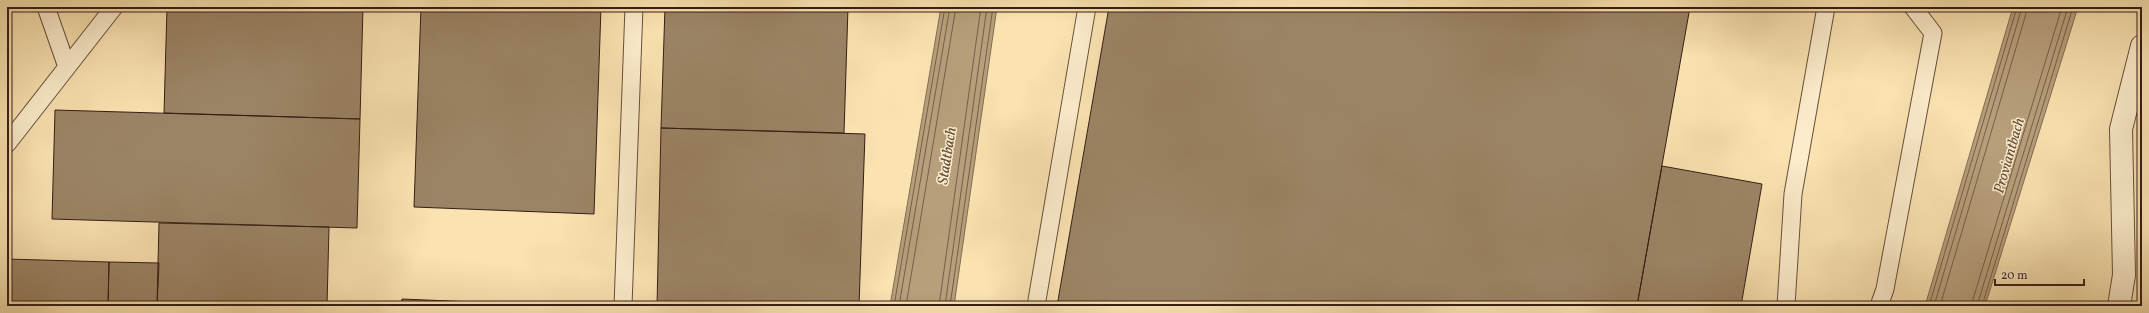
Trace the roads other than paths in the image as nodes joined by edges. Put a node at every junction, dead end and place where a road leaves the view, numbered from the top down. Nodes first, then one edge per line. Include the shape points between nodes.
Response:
1 (46, 7) edge
2 (114, 7) edge
3 (634, 7) edge
4 (1087, 7) edge
5 (1826, 7) edge
6 (1913, 7) edge
7 (2142, 46) edge
8 (67, 67) junction
9 (7, 144) edge
10 (623, 306) edge
11 (1036, 306) edge
12 (1786, 306) edge
13 (1879, 306) edge
14 (2119, 306) edge

1 - 8 lane
2 - 8 lane
3 - 10 lane
4 - 11 lane
5 - 12 lane via 1793,194
6 - 13 lane via 1934,33 1885,289
7 - 14 street via 2121,128 2124,275
8 - 9 lane

